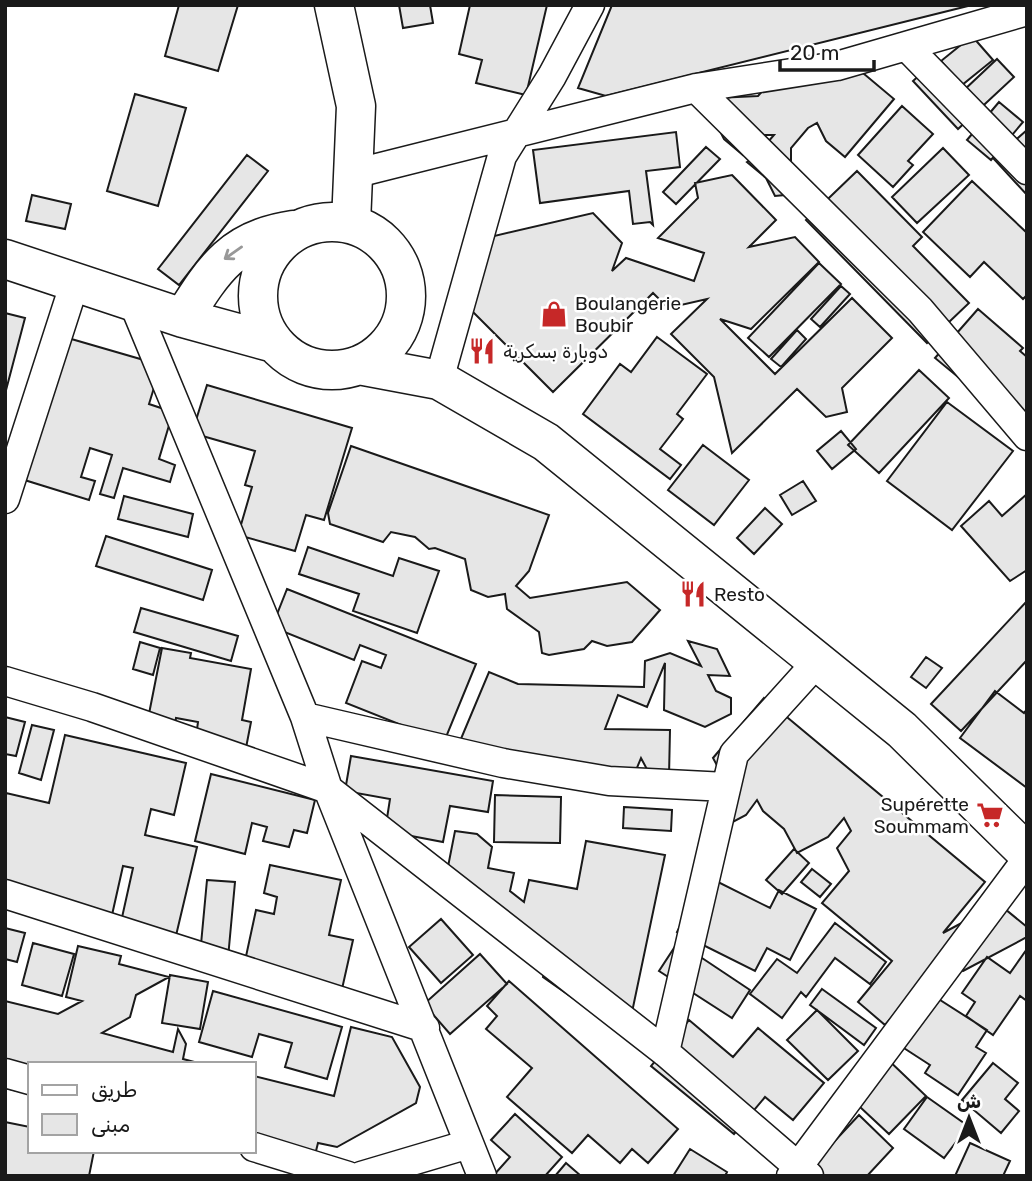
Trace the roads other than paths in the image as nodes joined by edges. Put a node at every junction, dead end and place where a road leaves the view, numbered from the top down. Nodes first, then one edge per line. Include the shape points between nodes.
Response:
1 (334, 5) edge
2 (590, 5) edge
3 (1027, 11) edge
4 (906, 46) junction
5 (696, 88) junction
6 (514, 133) junction
7 (1027, 170) edge
8 (354, 174) junction
9 (351, 223) junction
10 (296, 230) junction
11 (5, 259) edge
12 (75, 282) junction
13 (134, 302) junction
14 (405, 310) junction
15 (183, 318) junction
16 (274, 343) junction
17 (359, 365) junction
18 (439, 380) junction
19 (1027, 436) edge
20 (5, 499) edge
21 (819, 660) junction
22 (5, 681) edge
23 (305, 717) junction
24 (726, 787) junction
25 (328, 789) junction
26 (1027, 853) edge
27 (1027, 859) edge
28 (5, 894) edge
29 (425, 1028) junction
30 (665, 1052) junction
31 (5, 1073) edge
32 (28, 1079) edge
33 (469, 1144) junction
34 (256, 1148) edge
35 (800, 1173) edge
36 (348, 1176) edge
37 (361, 1176) edge
38 (482, 1176) edge

1 - 8 main road via 356,96
2 - 6 street via 552,76
3 - 4 street
4 - 5 street via 837,66
4 - 7 street
5 - 6 street
5 - 19 street via 920,310
6 - 8 street
6 - 18 street via 502,156
8 - 9 main road
9 - 10 main road via 314,223
9 - 14 main road via 383,242 395,256 407,291
10 -> 15 main road via 253,240 224,259
10 - 16 main road via 269,255 257,290 261,318
11 - 12 main road
12 - 13 main road
12 - 20 street
13 - 15 main road
13 - 23 street
14 - 17 main road via 389,343
14 - 18 main road
15 - 16 main road
16 - 17 main road via 313,367
17 - 18 main road
18 - 21 main road via 546,442
21 - 24 street via 734,754
21 - 26 main road via 902,730
22 - 25 street
23 - 24 street via 503,763 608,781
23 - 25 street
24 - 30 street
25 - 29 street
25 - 30 street
27 - 35 street
28 - 29 street
29 - 33 street
30 - 35 street
31 - 32 street
33 - 37 street
33 - 38 street
34 - 36 street

